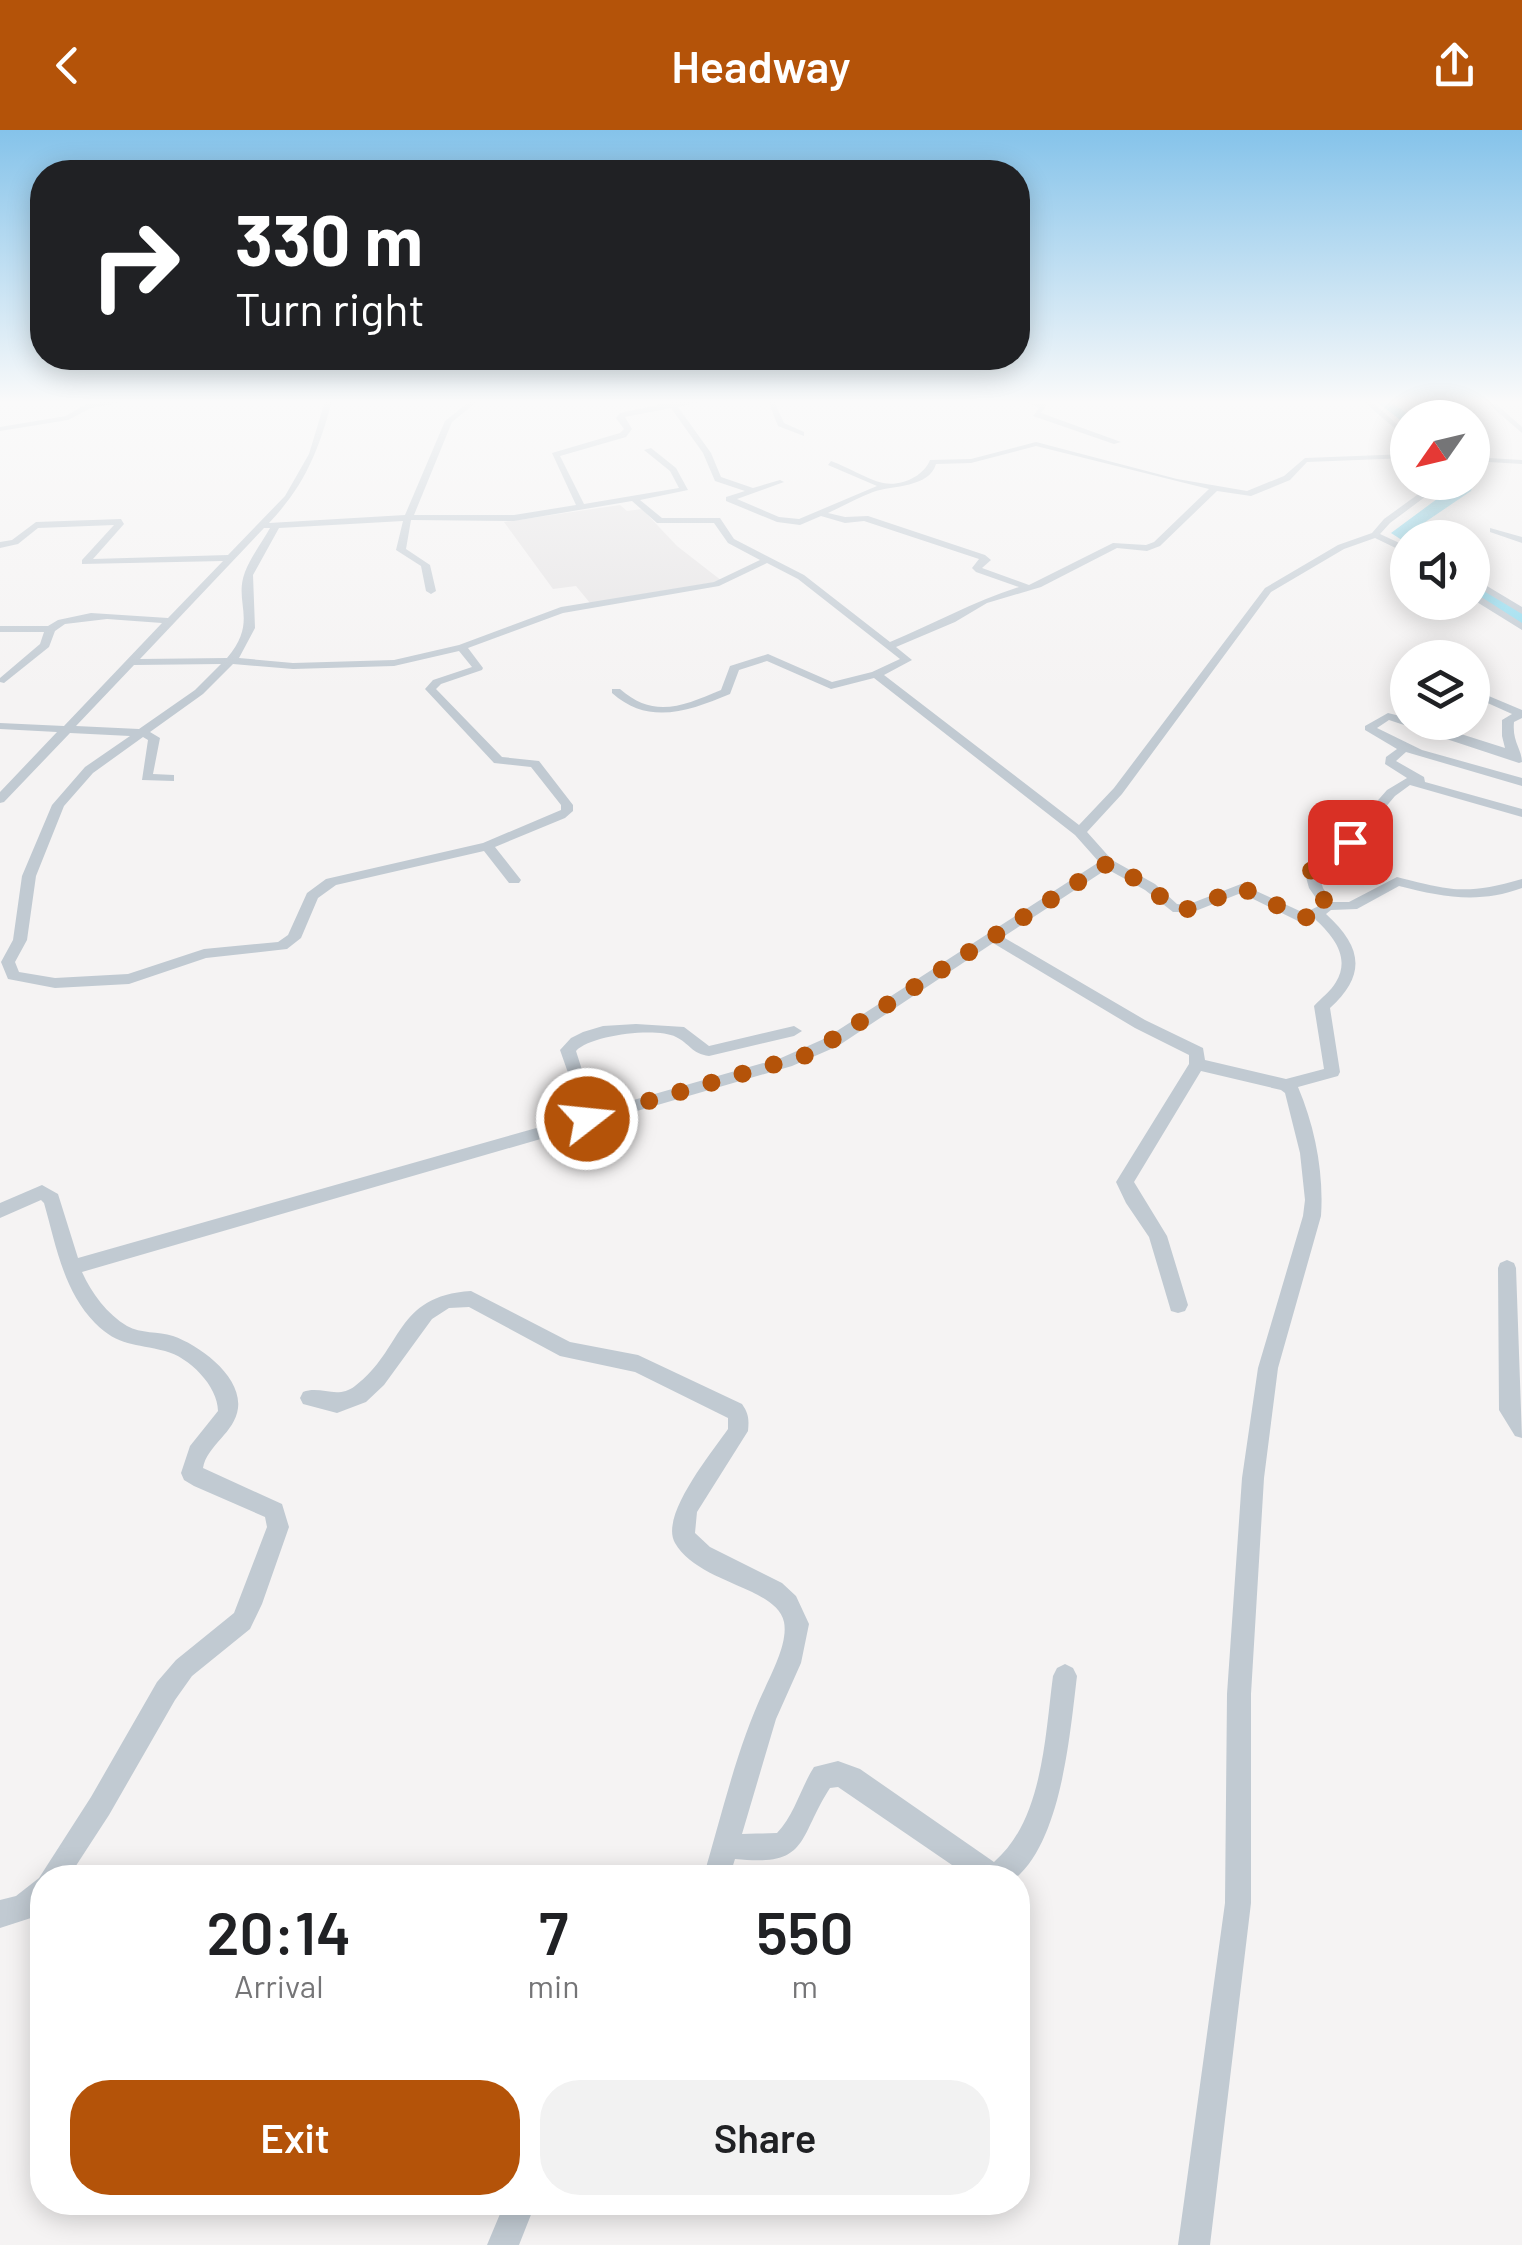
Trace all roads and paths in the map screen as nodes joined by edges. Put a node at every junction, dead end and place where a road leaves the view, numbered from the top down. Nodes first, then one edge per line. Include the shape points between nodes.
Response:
1 (283, 500) edge
2 (416, 500) edge
3 (577, 500) edge
4 (635, 500) joint
5 (731, 500) edge
6 (852, 500) edge
7 (1203, 500) edge
8 (1416, 500) edge
9 (581, 508) junction
10 (820, 513) junction
11 (408, 518) junction
12 (261, 526) junction
13 (276, 526) junction
14 (1492, 530) dead end
15 (1375, 535) junction
16 (1522, 540) edge
17 (1390, 542) edge
18 (0, 545) edge
19 (231, 558) junction
20 (768, 560) junction
21 (1030, 588) junction
22 (431, 590) dead end
23 (1490, 591) edge
24 (1490, 606) edge
25 (1522, 611) edge
26 (170, 621) junction
27 (0, 628) edge
28 (1522, 628) edge
29 (50, 629) junction
30 (890, 645) junction
31 (462, 648) junction
32 (131, 662) junction
33 (230, 662) junction
34 (876, 674) junction
35 (4, 680) dead end
36 (616, 691) dead end
37 (1490, 700) edge
38 (1521, 714) edge
39 (1390, 717) edge
40 (0, 726) edge
41 (70, 728) junction
42 (142, 733) junction
43 (1390, 738) edge
44 (1394, 740) edge
45 (1463, 740) edge
46 (1407, 746) junction
47 (1518, 758) edge
48 (170, 778) dead end
49 (1522, 782) edge
50 (1427, 784) junction
51 (0, 800) edge
52 (1522, 813) edge
53 (1080, 832) junction
54 (487, 846) junction
55 (1108, 863) junction
56 (514, 880) dead end
57 (1522, 883) edge
58 (1323, 910) junction
59 (994, 937) junction
60 (794, 1031) dead end
61 (1197, 1064) junction
62 (1286, 1085) junction
63 (587, 1119) junction
64 (0, 1211) edge
65 (70, 1268) junction
66 (1507, 1268) dead end
67 (1178, 1305) dead end
68 (1515, 1315) edge
69 (310, 1398) dead end
70 (1522, 1430) edge
71 (1064, 1676) dead end
72 (727, 1845) junction
73 (61, 1865) edge
74 (720, 1865) edge
75 (976, 1865) edge
76 (1011, 1865) edge
77 (30, 1901) edge
78 (0, 1914) edge
79 (515, 2215) edge
80 (502, 2245) edge
81 (1194, 2245) edge

1 - 12 street
2 - 11 street
3 - 9 street
4 - 9 street
4 - 20 street via 660,521 717,520 732,541
5 - 10 street via 786,521
6 - 10 street
7 - 21 street via 1157,544 1116,545
8 - 15 street
9 - 11 street via 514,518
10 - 21 street via 865,518 985,558 979,570
11 - 13 street
11 - 22 street via 401,550 426,565
12 - 13 street
12 - 19 street
13 - 33 street via 248,575 250,628
14 - 16 street
15 - 17 street
15 - 53 street via 1341,546 1268,590
18 - 19 street via 36,525 114,520 122,523 88,556 88,564
19 - 26 street
20 - 30 street
20 - 31 street via 716,584 561,610
21 - 30 street via 984,601
23 - 25 street
24 - 28 street
26 - 29 street via 78,617
26 - 32 street
27 - 29 street
29 - 35 street via 46,645
30 - 34 street via 907,660
31 - 33 street via 373,665
31 - 54 street via 478,668 430,689 498,760 535,764 567,811
32 - 33 street
32 - 41 street
33 - 42 street
34 - 36 street via 831,686 768,656 734,668 726,692 674,710 632,708
34 - 53 street
37 - 38 street
38 - 47 street via 1508,720 1506,735
39 - 43 street via 1368,728
40 - 41 street
41 - 42 street
41 - 51 street
42 - 48 street via 154,738 146,777
42 - 54 street via 89,770 58,805 28,876 20,940 8,962 18,980 129,978 204,954 282,946 294,938 312,896 331,882
44 - 46 street
45 - 47 street
46 - 49 street
46 - 50 street via 1392,764
50 - 52 street
50 - 58 street via 1398,786 1350,842 1311,870
53 - 55 street
54 - 56 street
55 - 58 street via 1173,908 1188,909 1242,888 1303,918
55 - 59 street
57 - 58 street via 1487,897 1464,897 1397,881 1352,906
58 - 62 street via 1346,946 1350,978 1322,1006 1320,1028 1332,1072
59 - 61 street via 1189,1046
59 - 63 street via 810,1054
60 - 63 street via 710,1051 679,1031 584,1036 568,1050
61 - 62 street
61 - 67 street via 1125,1182 1160,1240
62 - 81 street via 1309,1151 1315,1196 1268,1368 1252,1478 1239,1694 1238,1902
63 - 65 street
64 - 65 street via 42,1192 52,1199
65 - 73 street via 90,1303 118,1330 175,1345 222,1386 226,1416 198,1447 192,1473 274,1510 278,1527 242,1620 166,1691
66 - 68 street
68 - 70 street via 1510,1410
69 - 72 street via 343,1406 360,1396 426,1313 458,1297 567,1350 638,1364 735,1411 738,1431 687,1509 683,1537 702,1555 774,1592 797,1624
71 - 76 street via 1044,1803
72 - 74 street
72 - 75 street via 765,1851 786,1844 823,1776 838,1774
77 - 78 street
79 - 80 street

